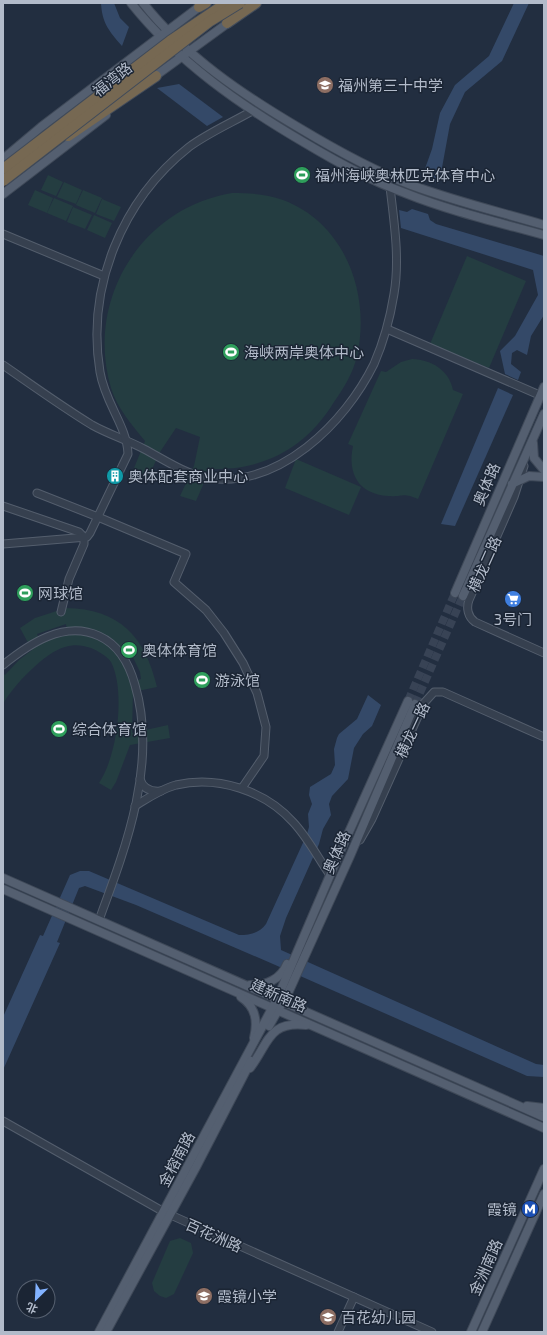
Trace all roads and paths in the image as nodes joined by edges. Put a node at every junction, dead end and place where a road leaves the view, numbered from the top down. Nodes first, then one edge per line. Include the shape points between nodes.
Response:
1 (131, 3) edge
2 (143, 3) edge
3 (226, 3) edge
4 (240, 3) edge
5 (256, 3) edge
6 (260, 3) edge
7 (203, 4) edge
8 (227, 23) junction
9 (169, 31) junction
10 (161, 36) junction
11 (189, 50) junction
12 (182, 56) junction
13 (156, 76) junction
14 (252, 111) junction
15 (3, 159) edge
16 (3, 169) edge
17 (4, 181) edge
18 (390, 187) junction
19 (3, 194) edge
20 (544, 225) edge
21 (3, 234) edge
22 (544, 235) edge
23 (104, 276) junction
24 (388, 329) junction
25 (3, 365) edge
26 (544, 387) edge
27 (542, 396) edge
28 (544, 414) edge
29 (535, 435) junction
30 (128, 440) junction
31 (544, 470) edge
32 (544, 477) edge
33 (520, 480) junction
34 (512, 484) junction
35 (37, 493) dead end
36 (3, 506) edge
37 (98, 517) junction
38 (84, 537) junction
39 (3, 544) edge
40 (61, 612) dead end
41 (544, 653) edge
42 (3, 665) edge
43 (544, 737) edge
44 (140, 778) junction
45 (242, 788) junction
46 (161, 791) junction
47 (135, 806) junction
48 (350, 856) junction
49 (330, 875) junction
50 (3, 878) edge
51 (3, 889) edge
52 (99, 920) junction
53 (307, 928) junction
54 (218, 983) junction
55 (244, 984) junction
56 (280, 1000) junction
57 (276, 1009) junction
58 (314, 1026) junction
59 (253, 1045) junction
60 (243, 1079) junction
61 (515, 1104) junction
62 (544, 1108) edge
63 (544, 1116) edge
64 (3, 1122) edge
65 (544, 1128) edge
66 (544, 1169) edge
67 (544, 1194) edge
68 (167, 1214) junction
69 (354, 1298) junction
70 (99, 1332) edge
71 (106, 1332) edge
72 (338, 1332) edge
73 (432, 1332) edge
74 (471, 1332) edge
75 (482, 1332) edge

1 - 10 main road
2 - 9 main road
3 - 16 highway, 福湾路, bridge via 170,41
4 - 17 highway, 福湾路, bridge via 209,22
5 - 8 highway
6 - 8 main road
7 - 9 main road
8 - 11 main road
9 - 10 main road
9 - 11 main road
10 - 12 main road
10 - 15 main road
11 - 12 main road
11 - 20 main road via 258,103 366,165 429,191
12 - 13 main road
12 - 14 main road via 213,83
13 - 17 highway, bridge
13 - 19 main road
14 - 18 main road via 342,164
14 - 23 street via 200,140 171,162 131,213 114,246
18 - 22 main road via 443,206
18 - 24 street via 396,268
21 - 23 street
23 - 30 street via 96,330 98,365 108,403
24 - 27 street
24 - 30 street via 370,372 344,410 304,449 267,470 240,477 201,476
25 - 30 street via 94,426
26 - 27 main road, 奥体路
27 - 34 main road, 奥体路 via 459,594
28 - 29 main road, 奥体路
29 - 31 main road via 534,458
29 - 33 street, 横龙二路
29 - 34 main road, 奥体路
30 - 37 street via 128,454
32 - 33 main road via 529,476
33 - 34 main road
33 - 41 street, 横龙二路 via 469,600 468,610 475,622
35 - 37 street
36 - 38 street via 79,532
37 - 38 street via 90,533
37 - 45 street via 186,554 174,582 206,610 224,633 243,663 257,693 266,727 264,756
38 - 39 street
38 - 40 street via 84,544 69,579
42 - 44 street via 34,643 65,631 89,632 111,643 127,663 138,694 142,730
43 - 48 street, 横龙一路 via 443,692 434,692 424,703 372,819
44 - 46 street via 148,790
44 - 47 street
45 - 46 street via 202,782 176,785
45 - 49 street via 272,803 288,817
46 - 47 street
47 - 52 street
48 - 49 main road, 奥体路 via 412,702
48 - 56 main road, 奥体路
49 - 53 main road, 奥体路
50 - 52 main road, 建新南路
51 - 54 main road, 建新南路
52 - 55 main road, 建新南路
53 - 55 main road via 285,970 277,978 262,984
53 - 56 main road, 奥体路
54 - 57 main road, 建新南路
54 - 59 main road via 242,997 252,1008 257,1024
55 - 56 main road, 建新南路
56 - 57 main road, 奥体路
56 - 61 main road, 建新南路
57 - 58 main road, 建新南路
57 - 59 main road, 金榕南路
57 - 60 main road, 金榕南路
58 - 60 main road via 290,1024 274,1031
58 - 65 main road, 建新南路
59 - 68 main road, 金榕南路
60 - 68 main road, 金榕南路
61 - 62 main road
61 - 63 main road, 建新南路
64 - 68 street, 百花洲路
66 - 74 main road, 金洲南路
67 - 75 main road, 金洲南路
68 - 69 street, 百花洲路
68 - 70 main road, 金榕南路
68 - 71 main road, 金榕南路
69 - 72 street
69 - 73 street, 百花洲路

